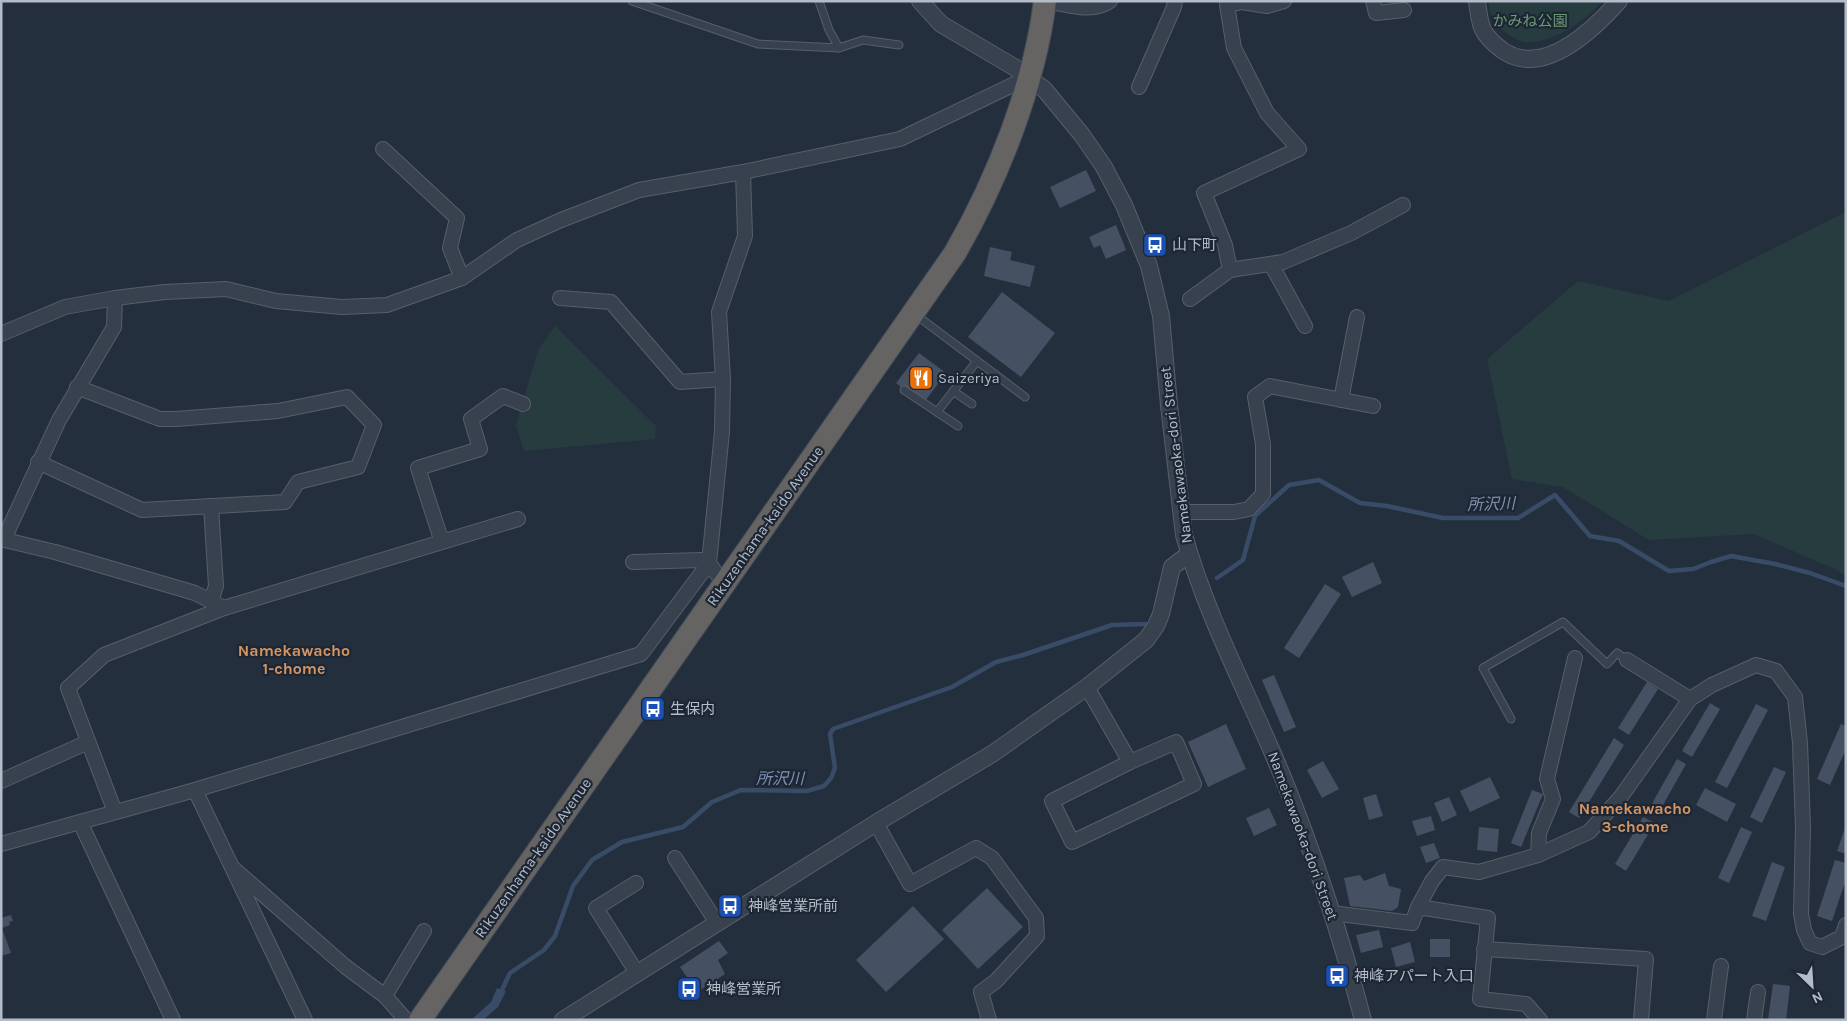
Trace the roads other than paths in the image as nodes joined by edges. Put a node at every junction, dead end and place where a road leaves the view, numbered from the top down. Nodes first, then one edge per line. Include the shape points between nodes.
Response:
1 (632, 1) edge
2 (819, 1) edge
3 (920, 1) edge
4 (1045, 1) edge
5 (1110, 1) edge
6 (1174, 1) edge
7 (1284, 1) edge
8 (1373, 1) edge
9 (1476, 1) edge
10 (1619, 1) edge
11 (1223, 6) edge
12 (1404, 10) dead end
13 (900, 45) dead end
14 (838, 48) junction
15 (1029, 77) junction
16 (1139, 87) dead end
17 (383, 149) dead end
18 (743, 172) junction
19 (1403, 206) dead end
20 (1271, 264) junction
21 (1230, 270) junction
22 (462, 278) junction
23 (115, 298) junction
24 (560, 298) dead end
25 (1190, 299) dead end
26 (914, 313) junction
27 (1357, 317) dead end
28 (1305, 326) dead end
29 (1, 334) edge
30 (977, 361) junction
31 (723, 379) junction
32 (77, 387) junction
33 (904, 390) dead end
34 (953, 391) junction
35 (1025, 397) dead end
36 (1342, 400) junction
37 (523, 404) dead end
38 (972, 404) dead end
39 (1373, 406) dead end
40 (937, 412) junction
41 (958, 426) dead end
42 (38, 462) junction
43 (211, 506) junction
44 (1182, 512) junction
45 (518, 519) dead end
46 (3, 539) edge
47 (442, 542) junction
48 (1189, 554) junction
49 (633, 562) dead end
50 (709, 563) junction
51 (726, 582) junction
52 (210, 601) junction
53 (224, 608) junction
54 (1575, 658) dead end
55 (1628, 660) joint
56 (1087, 687) junction
57 (1690, 699) junction
58 (1512, 719) dead end
59 (88, 742) junction
60 (1130, 762) junction
61 (1, 781) edge
62 (195, 790) junction
63 (115, 812) junction
64 (80, 822) junction
65 (876, 823) junction
66 (1, 844) edge
67 (1538, 855) junction
68 (675, 858) dead end
69 (234, 869) junction
70 (636, 883) dead end
71 (1418, 907) junction
72 (1332, 913) junction
73 (717, 923) junction
74 (1846, 925) edge
75 (424, 931) dead end
76 (1484, 949) junction
77 (1721, 966) dead end
78 (637, 973) junction
79 (1758, 992) dead end
80 (385, 996) junction
81 (173, 1020) edge
82 (305, 1020) edge
83 (406, 1020) edge
84 (420, 1020) edge
85 (563, 1020) edge
86 (989, 1020) edge
87 (1363, 1020) edge
88 (1540, 1020) edge
89 (1641, 1020) edge
90 (1714, 1020) edge
91 (1754, 1020) edge

1 - 14 lane via 758,44
2 - 14 lane
3 - 15 street, Namekawaoka-dori Street via 941,24
4 - 5 street via 1092,8 1105,6
4 - 15 highway, Rikuzenhama-kaido Avenue via 1039,44
6 - 16 street
7 - 11 street via 1267,6 1242,2
8 - 12 street via 1376,13
9 - 10 street via 1487,38 1506,52 1532,59 1549,56 1582,37
11 - 21 street via 1234,48 1267,113 1299,149 1204,193 1226,245
13 - 14 lane via 863,40
15 - 18 street via 900,139
15 - 26 highway, Rikuzenhama-kaido Avenue via 1010,135 976,217
15 - 44 street, Namekawaoka-dori Street via 1044,89 1104,167 1147,259 1161,316
17 - 22 street via 457,218 450,248
18 - 22 street via 638,190 517,240
18 - 31 street via 745,236 719,312
19 - 20 street via 1351,233
20 - 21 street
20 - 28 street
21 - 25 street
22 - 23 street via 387,305 342,308 276,301 226,289
23 - 29 street via 66,307
23 - 32 street via 114,327
24 - 31 street via 611,302 680,382
26 - 30 lane
26 - 51 highway, Rikuzenhama-kaido Avenue
27 - 36 street
30 - 34 lane
30 - 35 lane
31 - 50 street via 722,432
32 - 42 street
32 - 43 street via 160,419 278,411 347,397 374,425 358,467 298,482 285,502
33 - 40 lane
34 - 38 lane
34 - 40 lane
36 - 39 street
36 - 44 street via 1270,386 1255,397 1263,444 1263,494 1249,509
37 - 47 street via 503,396 471,419 480,449 418,468
40 - 41 lane
42 - 43 street via 142,510
42 - 46 street
43 - 52 street via 216,586
44 - 48 street, Namekawaoka-dori Street
45 - 47 street
46 - 52 street via 195,593
47 - 53 street
48 - 56 street via 1172,567 1161,614 1146,640
48 - 72 street, Namekawaoka-dori Street via 1285,782
49 - 50 street via 702,560
50 - 51 street
50 - 62 street via 641,654
51 - 84 highway, Rikuzenhama-kaido Avenue
52 - 53 street
53 - 59 street via 104,655 68,688
54 - 67 street via 1547,779 1553,799 1540,833
55 - 57 street
55 - 58 lane via 1617,653 1607,664 1563,622 1483,668
56 - 60 street
56 - 65 street via 992,754
57 - 67 street via 1620,798 1589,832
57 - 74 street via 1756,665 1776,671 1795,697 1800,743 1803,828 1801,914 1804,930 1810,943 1822,947 1842,937
59 - 61 street
59 - 63 street
60 - 60 street via 1176,742 1194,784 1072,842 1052,801
62 - 63 street
62 - 69 street
63 - 64 street
64 - 66 street
64 - 81 street
65 - 73 street
65 - 86 street via 910,884 976,848 992,858 1036,918 1037,936 996,981 981,992
67 - 71 street via 1478,872 1444,868 1432,881
68 - 73 street
69 - 80 street via 346,967
69 - 82 street
70 - 78 street via 596,908
71 - 72 street via 1412,923
71 - 76 street via 1488,918
72 - 87 street, Namekawaoka-dori Street
73 - 78 street
75 - 80 street
76 - 88 street via 1480,999 1526,1004
76 - 89 street via 1646,959
77 - 90 street
78 - 85 street
79 - 91 street
80 - 83 street

